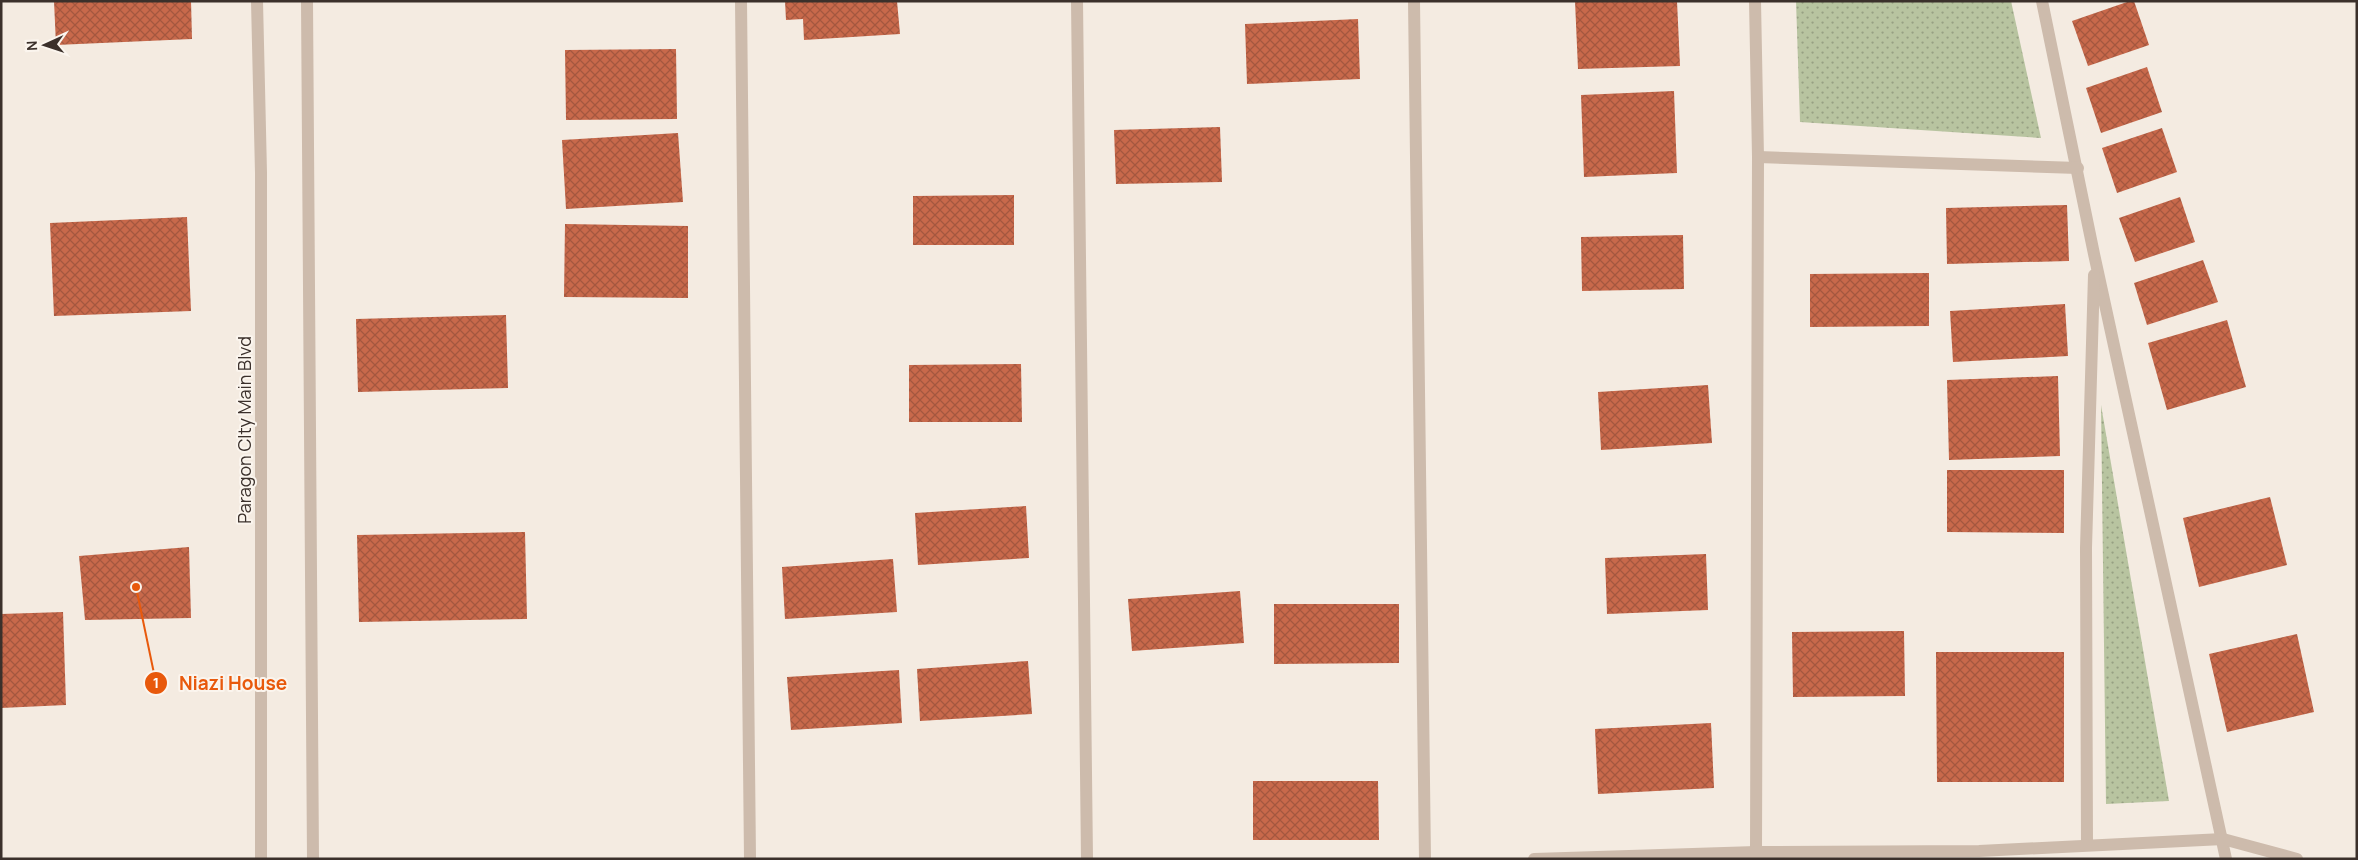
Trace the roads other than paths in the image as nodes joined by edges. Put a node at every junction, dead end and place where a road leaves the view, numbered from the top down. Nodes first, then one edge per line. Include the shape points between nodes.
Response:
1 (257, 1) edge
2 (307, 1) edge
3 (741, 1) edge
4 (1078, 1) edge
5 (1414, 1) edge
6 (1755, 1) edge
7 (2042, 1) edge
8 (1758, 157) junction
9 (2078, 168) junction
10 (2094, 254) junction
11 (2223, 839) junction
12 (2086, 844) junction
13 (1756, 852) junction
14 (1980, 855) edge
15 (261, 859) edge
16 (313, 859) edge
17 (750, 859) edge
18 (1087, 859) edge
19 (1425, 859) edge
20 (1534, 859) edge
21 (2226, 859) edge
22 (2297, 859) edge

1 - 15 street, Paragon CIty Main Blvd via 261,173
2 - 16 street
3 - 17 street
4 - 18 street
5 - 19 street
6 - 8 street
7 - 9 street
8 - 9 street
8 - 13 street
9 - 10 street
10 - 11 street
10 - 12 street via 2086,548
11 - 12 street
11 - 21 street
11 - 22 street
12 - 14 street
13 - 14 street
13 - 20 street

